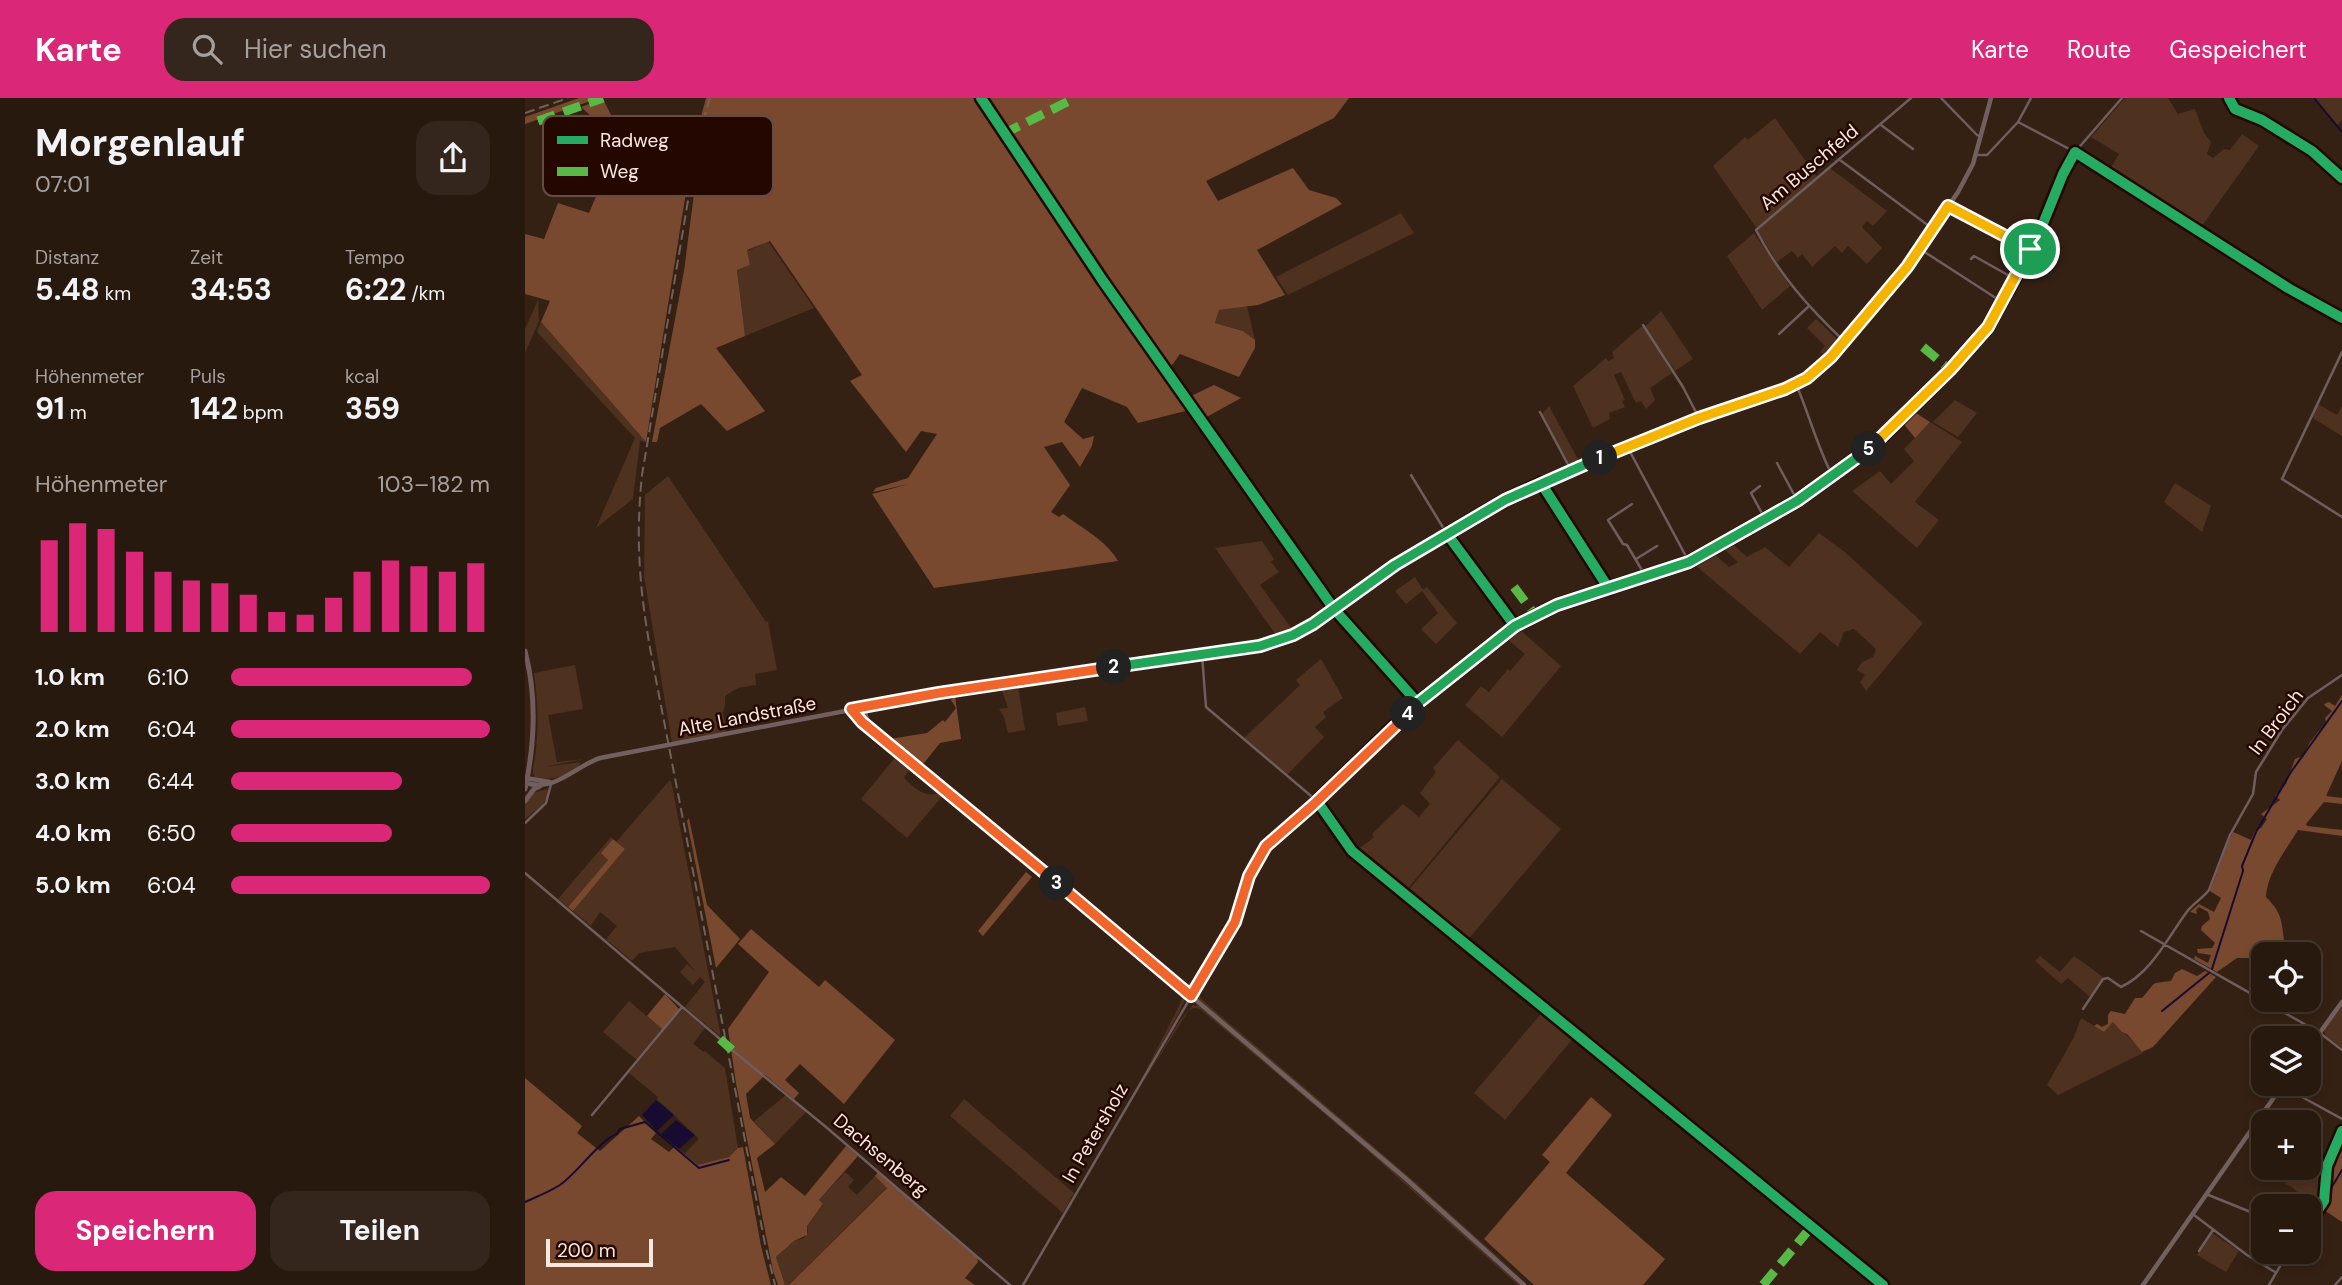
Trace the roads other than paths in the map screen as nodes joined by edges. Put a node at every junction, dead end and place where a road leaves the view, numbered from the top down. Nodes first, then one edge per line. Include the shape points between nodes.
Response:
1 (1911, 98) edge
2 (1941, 98) edge
3 (1951, 98) edge
4 (1991, 98) edge
5 (2031, 98) edge
6 (2122, 98) edge
7 (2229, 98) edge
8 (1946, 103) junction
9 (2018, 122) junction
10 (1881, 125) junction
11 (1981, 136) junction
12 (1913, 149) dead end
13 (2075, 152) junction
14 (1976, 155) junction
15 (1839, 160) junction
16 (2342, 178) edge
17 (1948, 206) junction
18 (1933, 229) junction
19 (2223, 246) dead end
20 (1920, 249) junction
21 (2030, 249) junction
22 (1971, 259) dead end
23 (2015, 279) junction
24 (2001, 302) junction
25 (1808, 307) junction
26 (2342, 318) edge
27 (1643, 325) dead end
28 (1779, 334) dead end
29 (1844, 341) junction
30 (2342, 352) edge
31 (1796, 384) junction
32 (1540, 412) dead end
33 (1699, 418) junction
34 (1628, 447) junction
35 (1777, 463) dead end
36 (1571, 470) junction
37 (1411, 475) dead end
38 (1832, 475) junction
39 (1541, 483) junction
40 (1761, 486) dead end
41 (1797, 501) junction
42 (1632, 505) dead end
43 (1605, 515) dead end
44 (2342, 517) edge
45 (1765, 519) junction
46 (1608, 520) junction
47 (1447, 534) junction
48 (1284, 537) dead end
49 (1657, 546) dead end
50 (1636, 559) junction
51 (1689, 562) junction
52 (1646, 577) junction
53 (1609, 589) junction
54 (1334, 609) junction
55 (1515, 626) junction
56 (525, 651) edge
57 (1202, 654) junction
58 (2342, 675) edge
59 (1418, 703) junction
60 (870, 705) junction
61 (853, 711) junction
62 (870, 727) junction
63 (532, 750) junction
64 (525, 768) edge
65 (526, 783) edge
66 (551, 783) junction
67 (540, 786) junction
68 (525, 801) edge
69 (1317, 801) junction
70 (525, 823) edge
71 (1352, 851) dead end
72 (525, 873) edge
73 (2141, 931) dead end
74 (2165, 946) junction
75 (1191, 996) junction
76 (2342, 1002) edge
77 (683, 1007) junction
78 (2083, 1009) dead end
79 (2309, 1026) edge
80 (2321, 1031) edge
81 (2321, 1033) edge
82 (720, 1039) dead end
83 (732, 1050) dead end
84 (2342, 1050) edge
85 (2275, 1096) edge
86 (2302, 1097) dead end
87 (592, 1115) dead end
88 (2342, 1119) edge
89 (2342, 1131) edge
90 (2321, 1169) edge
91 (2326, 1172) junction
92 (2206, 1194) junction
93 (2321, 1206) edge
94 (2251, 1212) edge
95 (2192, 1213) junction
96 (2213, 1230) junction
97 (2199, 1251) dead end
98 (2281, 1264) edge
99 (2276, 1272) junction
100 (2342, 1277) edge
101 (1010, 1285) edge
102 (1023, 1285) edge
103 (1524, 1285) edge
104 (2143, 1285) edge
105 (2269, 1285) edge
106 (2335, 1285) edge

1 - 10 street, Am Buschfeld
2 - 8 street
3 - 8 street
4 - 11 main road, Alte Landstraße
5 - 9 street
6 - 13 street, In Petersholz
7 - 16 street via 2235,109 2312,151
8 - 11 street
9 - 13 street
9 - 14 street via 1986,155
10 - 12 street
10 - 15 street, Am Buschfeld
11 - 14 main road, Alte Landstraße
13 - 21 street, In Petersholz
14 - 17 main road, Alte Landstraße
15 - 18 street
15 - 25 street, Am Buschfeld via 1756,230
17 - 18 main road, Alte Landstraße
17 - 21 street
18 - 20 main road, Alte Landstraße
19 - 26 street
20 - 24 street
20 - 29 main road, Alte Landstraße
21 - 23 street, In Petersholz
22 - 23 street via 1974,256
23 - 24 street, In Petersholz
24 - 38 street, In Petersholz via 1988,327 1950,370 1880,439
25 - 28 street
25 - 29 street
27 - 33 street
29 - 31 main road, Alte Landstraße via 1817,370
30 - 44 street via 2282,479
31 - 33 main road, Alte Landstraße
31 - 38 street
32 - 36 street
33 - 34 main road, Alte Landstraße
34 - 36 main road, Alte Landstraße
34 - 51 street
35 - 41 street
36 - 39 main road, Alte Landstraße
37 - 47 street
38 - 41 street, In Petersholz
39 - 47 main road, Alte Landstraße
39 - 53 street
40 - 45 street via 1751,493
41 - 45 street, In Petersholz
42 - 46 street
43 - 46 street
45 - 51 street, In Petersholz
46 - 50 street
47 - 54 main road, Alte Landstraße
47 - 55 street
48 - 54 street
49 - 50 street
50 - 52 street
51 - 52 street, In Petersholz
52 - 53 street, In Petersholz
53 - 55 street, In Petersholz via 1557,605
54 - 57 main road, Alte Landstraße via 1275,642
54 - 59 street
55 - 59 street, In Petersholz
56 - 63 main road via 534,697
57 - 60 main road, Alte Landstraße
57 - 69 street via 1206,707
58 - 74 street, In Broich via 2308,698 2282,730 2256,772 2253,794 2230,835 2209,890 2187,912
59 - 69 street, In Petersholz
60 - 61 main road, Alte Landstraße
60 - 62 main road via 865,714
61 - 62 main road
61 - 66 main road, Alte Landstraße via 600,758
62 - 75 main road
63 - 64 main road
63 - 65 main road
65 - 66 main road
65 - 67 main road
66 - 67 main road, Alte Landstraße
66 - 70 street via 546,803
67 - 68 main road
69 - 71 street
69 - 75 street, In Petersholz via 1260,855 1235,922
72 - 77 street
73 - 74 street
74 - 78 street, In Broich via 2123,987 2103,979
74 - 79 street
75 - 102 street, In Petersholz
75 - 103 main road
76 - 80 main road
77 - 82 street
77 - 87 street
81 - 84 street
83 - 101 street, Dachsenberg
85 - 92 main road
86 - 88 street
89 - 91 street
90 - 91 street
91 - 93 street
92 - 94 street
92 - 95 main road
95 - 96 street
95 - 104 main road
96 - 97 street
96 - 99 street
98 - 99 street
99 - 105 street
100 - 106 street

